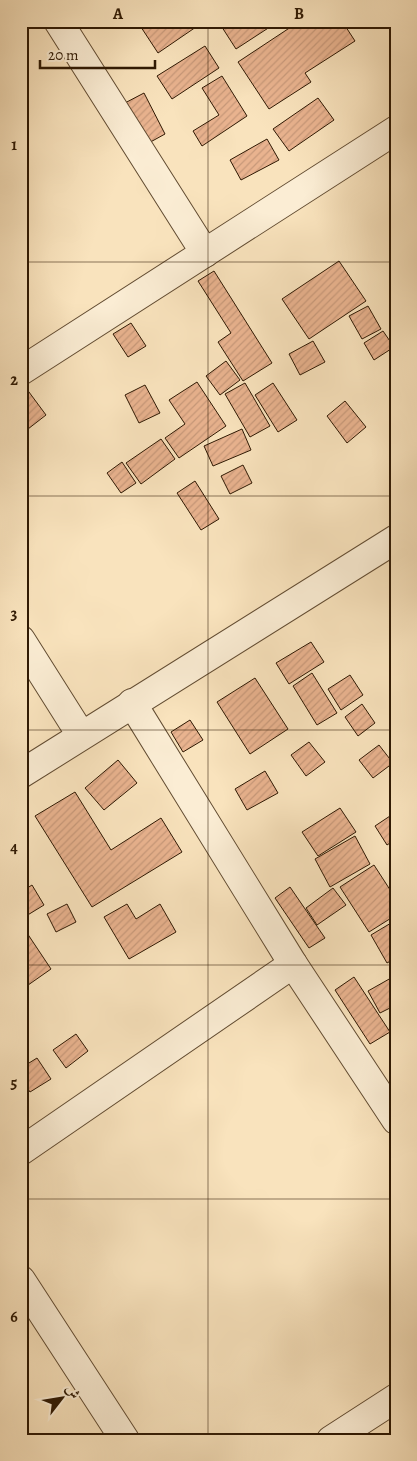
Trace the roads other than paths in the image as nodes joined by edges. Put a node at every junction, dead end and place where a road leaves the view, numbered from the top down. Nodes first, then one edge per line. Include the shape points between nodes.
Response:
1 (58, 21) edge
2 (396, 130) edge
3 (205, 254) junction
4 (21, 371) edge
5 (396, 539) edge
6 (21, 640) edge
7 (132, 703) junction
8 (81, 735) junction
9 (21, 774) edge
10 (293, 964) junction
11 (396, 1120) edge
12 (21, 1151) edge
13 (21, 1280) edge
14 (396, 1398) edge
15 (124, 1440) edge
16 (331, 1440) edge

1 - 3 street
2 - 3 street
3 - 4 street
5 - 7 street
6 - 8 street
7 - 8 street
7 - 10 street
8 - 9 street
10 - 11 street
10 - 12 street
13 - 15 street
14 - 16 street

